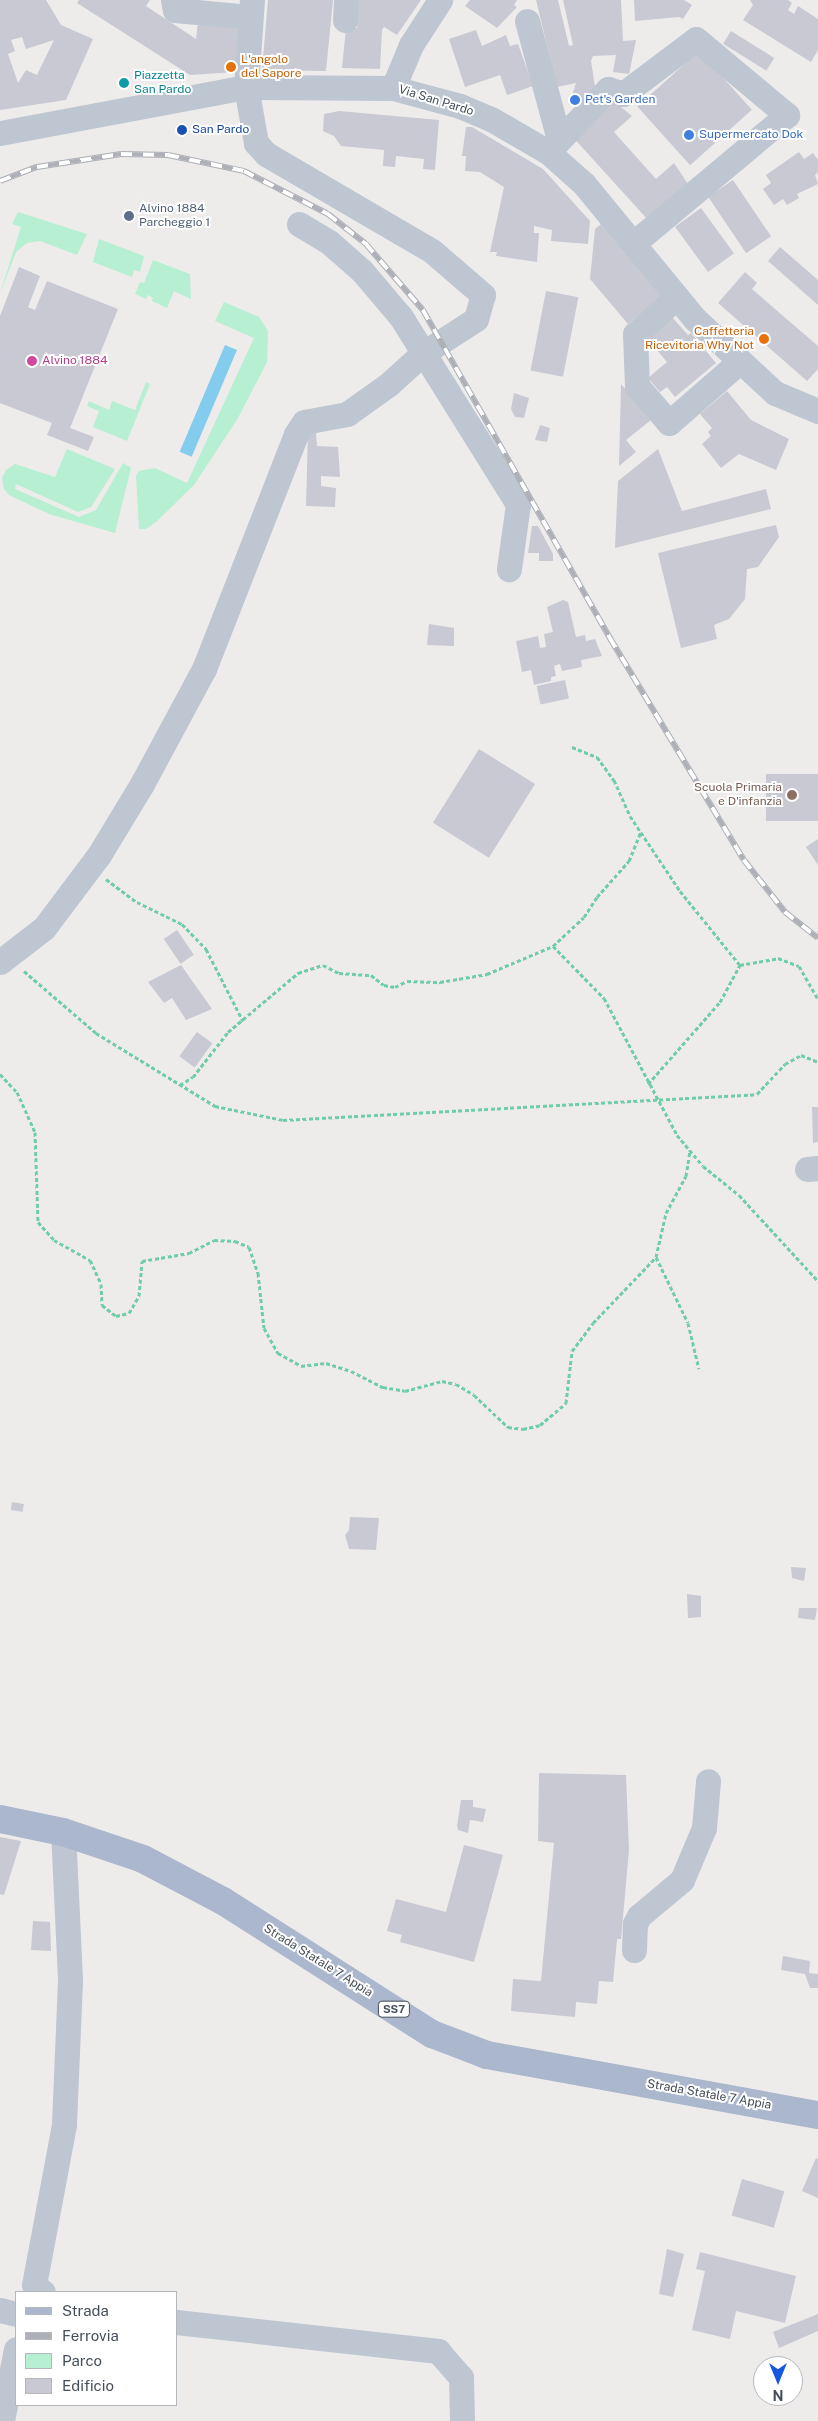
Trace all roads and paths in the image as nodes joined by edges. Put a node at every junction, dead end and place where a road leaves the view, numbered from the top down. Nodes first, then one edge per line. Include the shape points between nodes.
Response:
1 (173, 0) edge
2 (440, 0) edge
3 (251, 8) edge
4 (527, 21) dead end
5 (246, 87) junction
6 (393, 88) junction
7 (0, 133) edge
8 (554, 146) junction
9 (299, 224) dead end
10 (634, 243) junction
11 (677, 297) junction
12 (422, 354) junction
13 (740, 361) junction
14 (818, 411) edge
15 (509, 569) dead end
16 (572, 747) dead end
17 (641, 831) junction
18 (93, 863) junction
19 (553, 946) junction
20 (7, 957) edge
21 (740, 965) junction
22 (818, 999) edge
23 (243, 1021) junction
24 (818, 1062) edge
25 (0, 1074) edge
26 (648, 1084) junction
27 (180, 1085) junction
28 (654, 1098) junction
29 (690, 1150) junction
30 (656, 1256) junction
31 (818, 1281) edge
32 (699, 1369) dead end
33 (708, 1781) dead end
34 (0, 1819) edge
35 (63, 1832) junction
36 (634, 1950) dead end
37 (818, 2115) edge
38 (36, 2290) edge
39 (0, 2310) edge
40 (15, 2314) edge
41 (178, 2322) edge
42 (15, 2354) edge
43 (2, 2421) edge
44 (462, 2421) edge

1 - 3 street via 175,10
2 - 6 street via 410,45
3 - 5 street
4 - 8 street
5 - 6 street, Via San Pardo
5 - 7 street, Via San Pardo
5 - 12 street via 256,144 266,154 432,251 483,295 476,319
6 - 8 street, Via San Pardo via 483,116
8 - 10 street, Via San Pardo
8 - 10 street via 608,89 623,94 696,38 788,115
9 - 12 street via 329,242 362,271 401,317
10 - 11 street, Via San Pardo
11 - 13 street, Via San Pardo via 695,319
11 - 13 street via 635,334 637,386 669,423
12 - 15 street via 518,504
12 - 18 street via 389,384 347,414 304,422 293,441 204,669 142,784
13 - 14 street, Via San Pardo via 775,393
16 - 17 path via 597,756 614,780 630,816
17 - 19 path via 629,861 584,917
17 - 21 path via 680,891
18 - 20 street via 44,928
18 - 23 path via 110,882 137,902 182,924 206,949
19 - 23 path via 487,974 440,982 407,981 396,987 384,986 371,975 339,973 323,965 298,973
19 - 26 path via 604,998
20 - 27 path via 96,1033
21 - 22 path via 778,958 799,966
21 - 26 path via 720,1002
23 - 27 path via 208,1054 192,1077
24 - 28 path via 801,1055 784,1064 757,1094
25 - 30 path via 17,1092 36,1132 38,1222 54,1240 90,1260 101,1284 102,1306 116,1316 129,1313 138,1296 142,1261 189,1253 214,1240 235,1241 248,1248 258,1273 264,1328 278,1353 301,1366 326,1363 383,1387 405,1391 442,1381 456,1384 474,1395 508,1427 523,1429 540,1425 566,1403 572,1352 593,1323
26 - 28 path
27 - 28 path via 216,1106 283,1120
28 - 29 path
29 - 30 path via 686,1176 666,1213
29 - 31 path via 703,1166 739,1195
30 - 32 path via 688,1323
33 - 36 street via 704,1828 682,1880 639,1916 635,1924
34 - 35 main road, Strada Statale 7 Appia / SS7
35 - 37 main road, Strada Statale 7 Appia / SS7 via 143,1859 191,1884 301,1949 432,2034 487,2055
35 - 38 street via 70,1979 64,2124
39 - 40 street
41 - 44 street via 438,2351 461,2377
42 - 43 street

